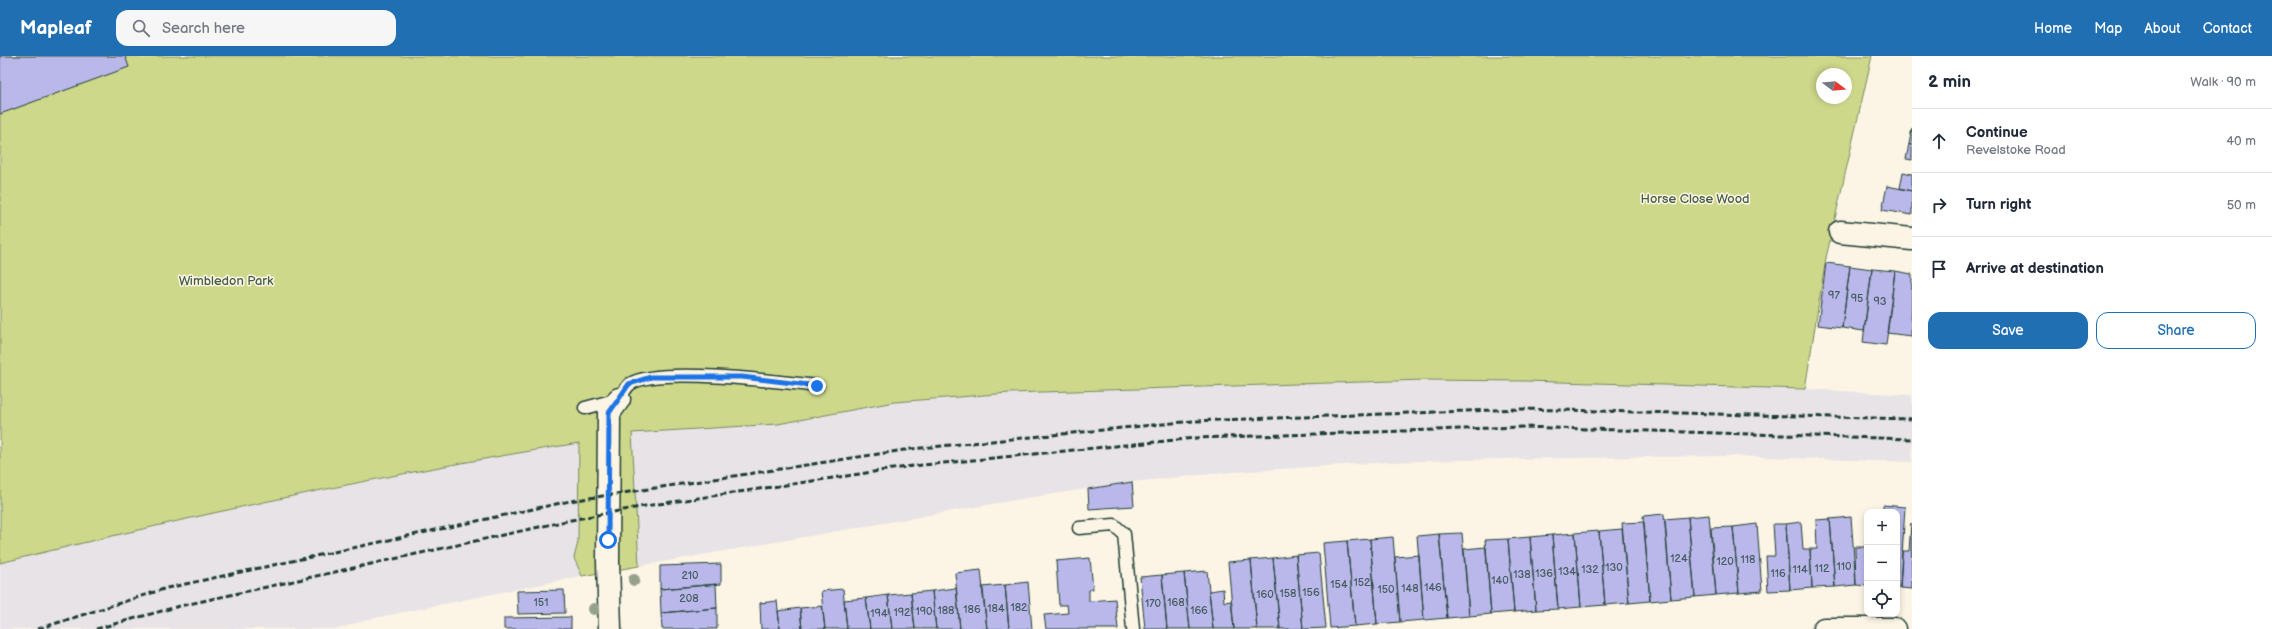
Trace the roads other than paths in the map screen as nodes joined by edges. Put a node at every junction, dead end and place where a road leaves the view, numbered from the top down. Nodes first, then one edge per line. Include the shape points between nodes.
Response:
1 (1840, 232) dead end
2 (1912, 239) edge
3 (817, 386) dead end
4 (619, 399) junction
5 (585, 408) dead end
6 (1080, 528) dead end
7 (610, 629) edge
8 (1133, 629) edge
9 (1824, 629) edge
10 (1894, 629) edge

1 - 2 street
3 - 4 lane via 742,377 651,377 629,384
4 - 5 lane
4 - 7 street via 609,413
6 - 8 lane via 1114,525 1124,534
9 - 10 street

